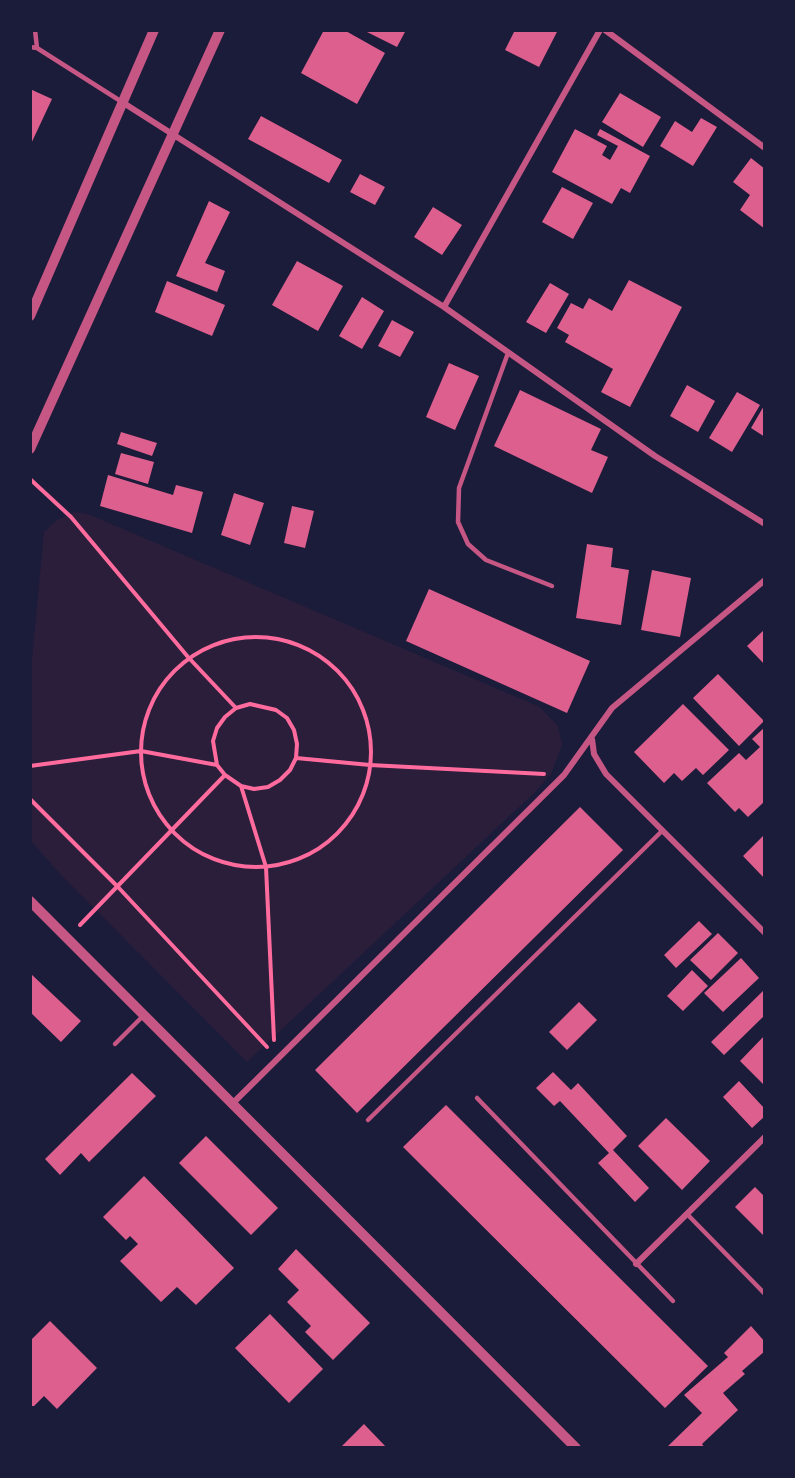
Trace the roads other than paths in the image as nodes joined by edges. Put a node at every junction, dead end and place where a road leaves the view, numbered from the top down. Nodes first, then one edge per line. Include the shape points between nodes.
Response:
1 (35, 30) edge
2 (154, 30) edge
3 (220, 30) edge
4 (602, 30) edge
5 (30, 47) edge
6 (37, 48) junction
7 (122, 102) junction
8 (173, 133) junction
9 (765, 148) edge
10 (444, 307) junction
11 (30, 316) edge
12 (508, 352) junction
13 (30, 449) edge
14 (765, 524) edge
15 (765, 580) edge
16 (552, 586) dead end
17 (592, 739) junction
18 (662, 831) junction
19 (30, 900) edge
20 (765, 933) edge
21 (144, 1015) junction
22 (116, 1044) dead end
23 (477, 1098) dead end
24 (232, 1104) junction
25 (368, 1120) dead end
26 (765, 1137) edge
27 (687, 1214) junction
28 (636, 1264) junction
29 (765, 1294) edge
30 (673, 1302) dead end
31 (576, 1448) edge

1 - 6 lane
2 - 7 street
3 - 8 street
4 - 9 street
4 - 10 street
5 - 6 lane
6 - 7 lane
7 - 8 street
7 - 11 street
8 - 10 street
8 - 13 street
10 - 12 street
12 - 14 street via 655,456
12 - 16 lane via 459,488 458,522 468,544 486,560
15 - 17 street via 612,708
17 - 18 street via 594,754 606,774
17 - 24 street via 564,775
18 - 20 street
18 - 25 lane
19 - 21 street
21 - 22 lane
21 - 24 street
23 - 28 lane
24 - 31 street
26 - 27 street
27 - 28 street
27 - 29 lane
28 - 30 lane

